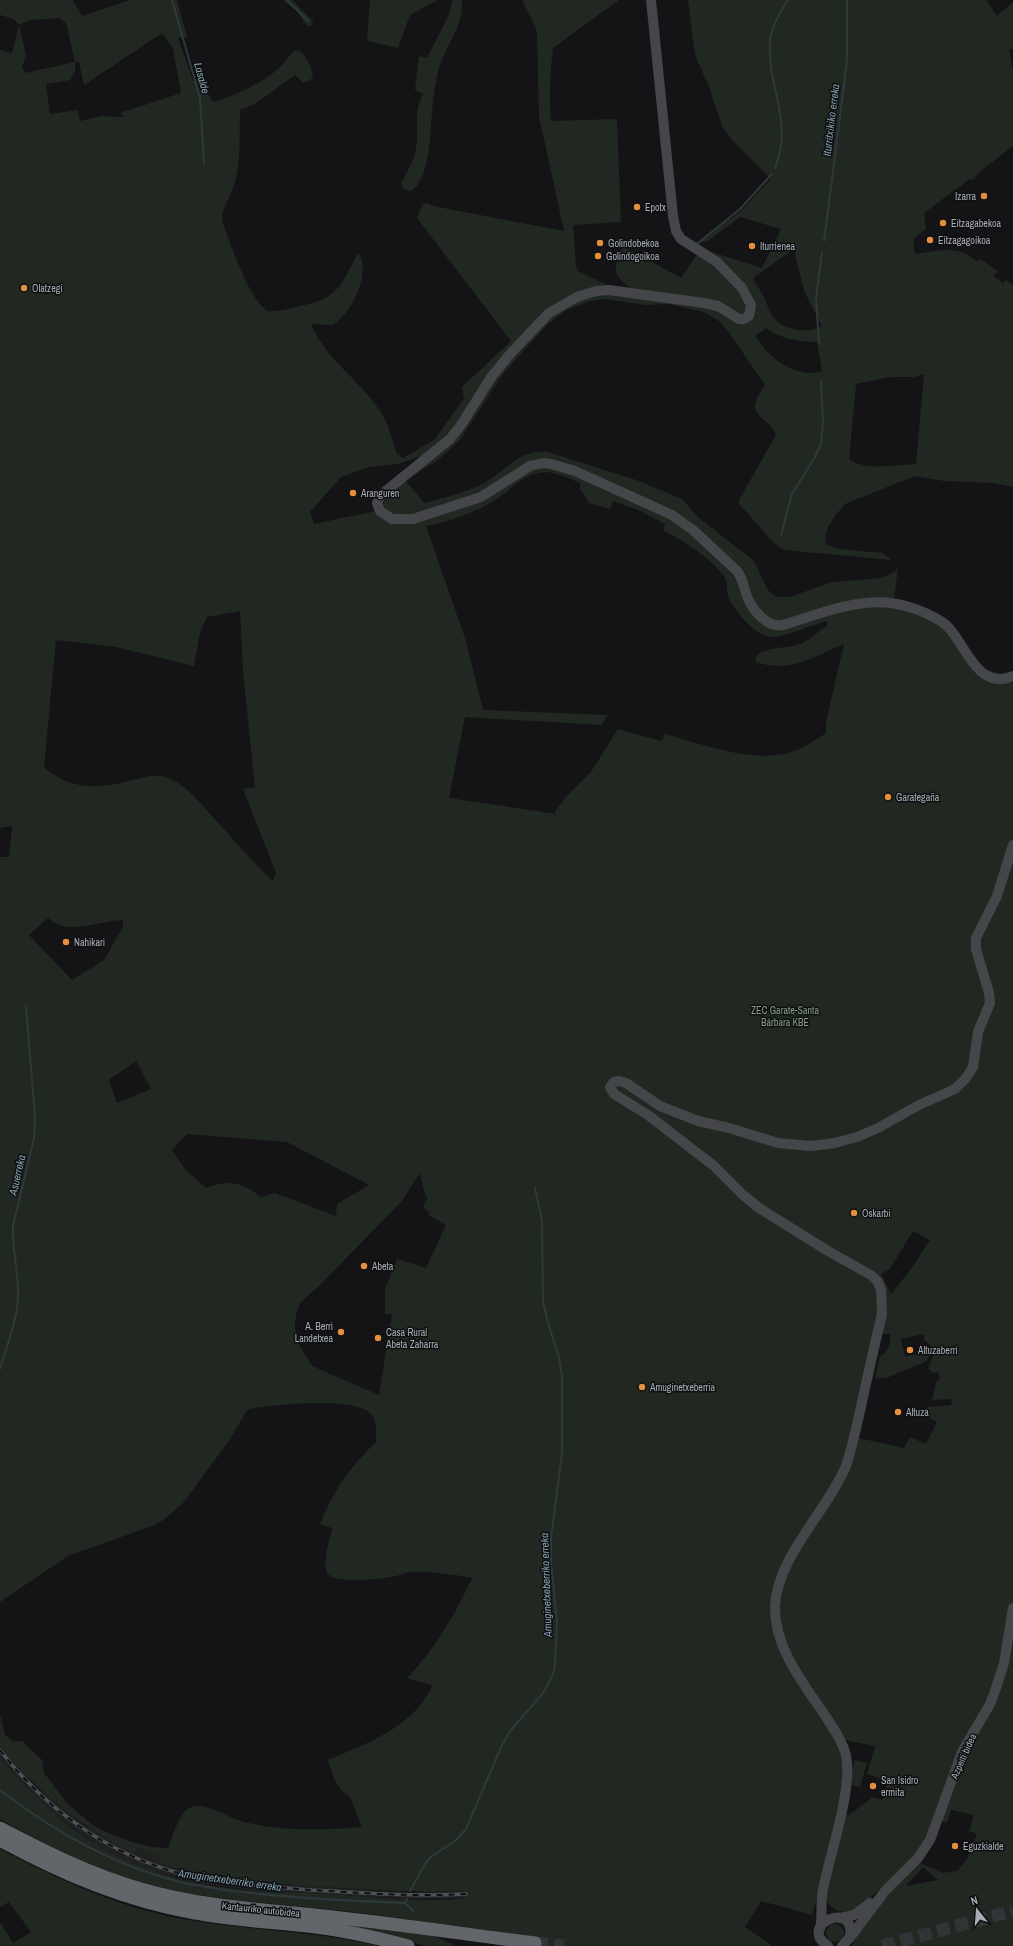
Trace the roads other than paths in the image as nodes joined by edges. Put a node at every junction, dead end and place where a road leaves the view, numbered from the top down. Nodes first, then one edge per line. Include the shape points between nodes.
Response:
1 (651, 0) edge
2 (1013, 676) edge
3 (1013, 846) edge
4 (1013, 1608) edge
5 (0, 1828) edge
6 (0, 1840) edge
7 (823, 1889) junction
8 (885, 1891) junction
9 (839, 1918) junction
10 (820, 1931) junction
11 (535, 1943) dead end
12 (845, 1943) edge
13 (408, 1946) edge
14 (818, 1946) edge
15 (828, 1946) edge

1 - 2 street via 675,229 683,240 714,260 735,279 749,300 752,307 750,314 740,319 713,304 606,290 585,294 564,303 539,323 497,369 454,434 380,495 377,503 380,511 392,519 413,519 482,497 532,466 546,463 583,475 656,507 687,525 737,571 752,605 771,624 783,625 866,602 894,604 927,614 947,625 968,658 985,674 998,679
3 - 7 street via 997,896 976,938 976,949 990,1003 978,1032 973,1067 955,1089 857,1137 811,1146 778,1143 694,1120 660,1106 623,1081 614,1082 610,1087 613,1093 648,1115 714,1166 754,1204 868,1273 876,1280 881,1290 882,1314 847,1462 836,1487 788,1564 776,1601 777,1628 784,1650 837,1734 847,1761 846,1788
4 - 8 street, Azpeiti bidea via 1004,1663 995,1691 962,1752 932,1834 918,1858
5 - 11 highway, Kantauriko autobidea via 85,1870 173,1897 223,1906
6 - 13 highway, Kantauriko autobidea via 72,1877 155,1905 219,1917 335,1930
7 - 9 street via 826,1904
7 - 10 street
8 - 9 street, Azpeiti bidea via 857,1914
8 - 12 street, Azpeiti bidea
9 - 10 street, Azpeiti bidea via 827,1919
9 - 12 street via 848,1926 850,1932
10 - 14 street
10 - 15 street via 822,1941

